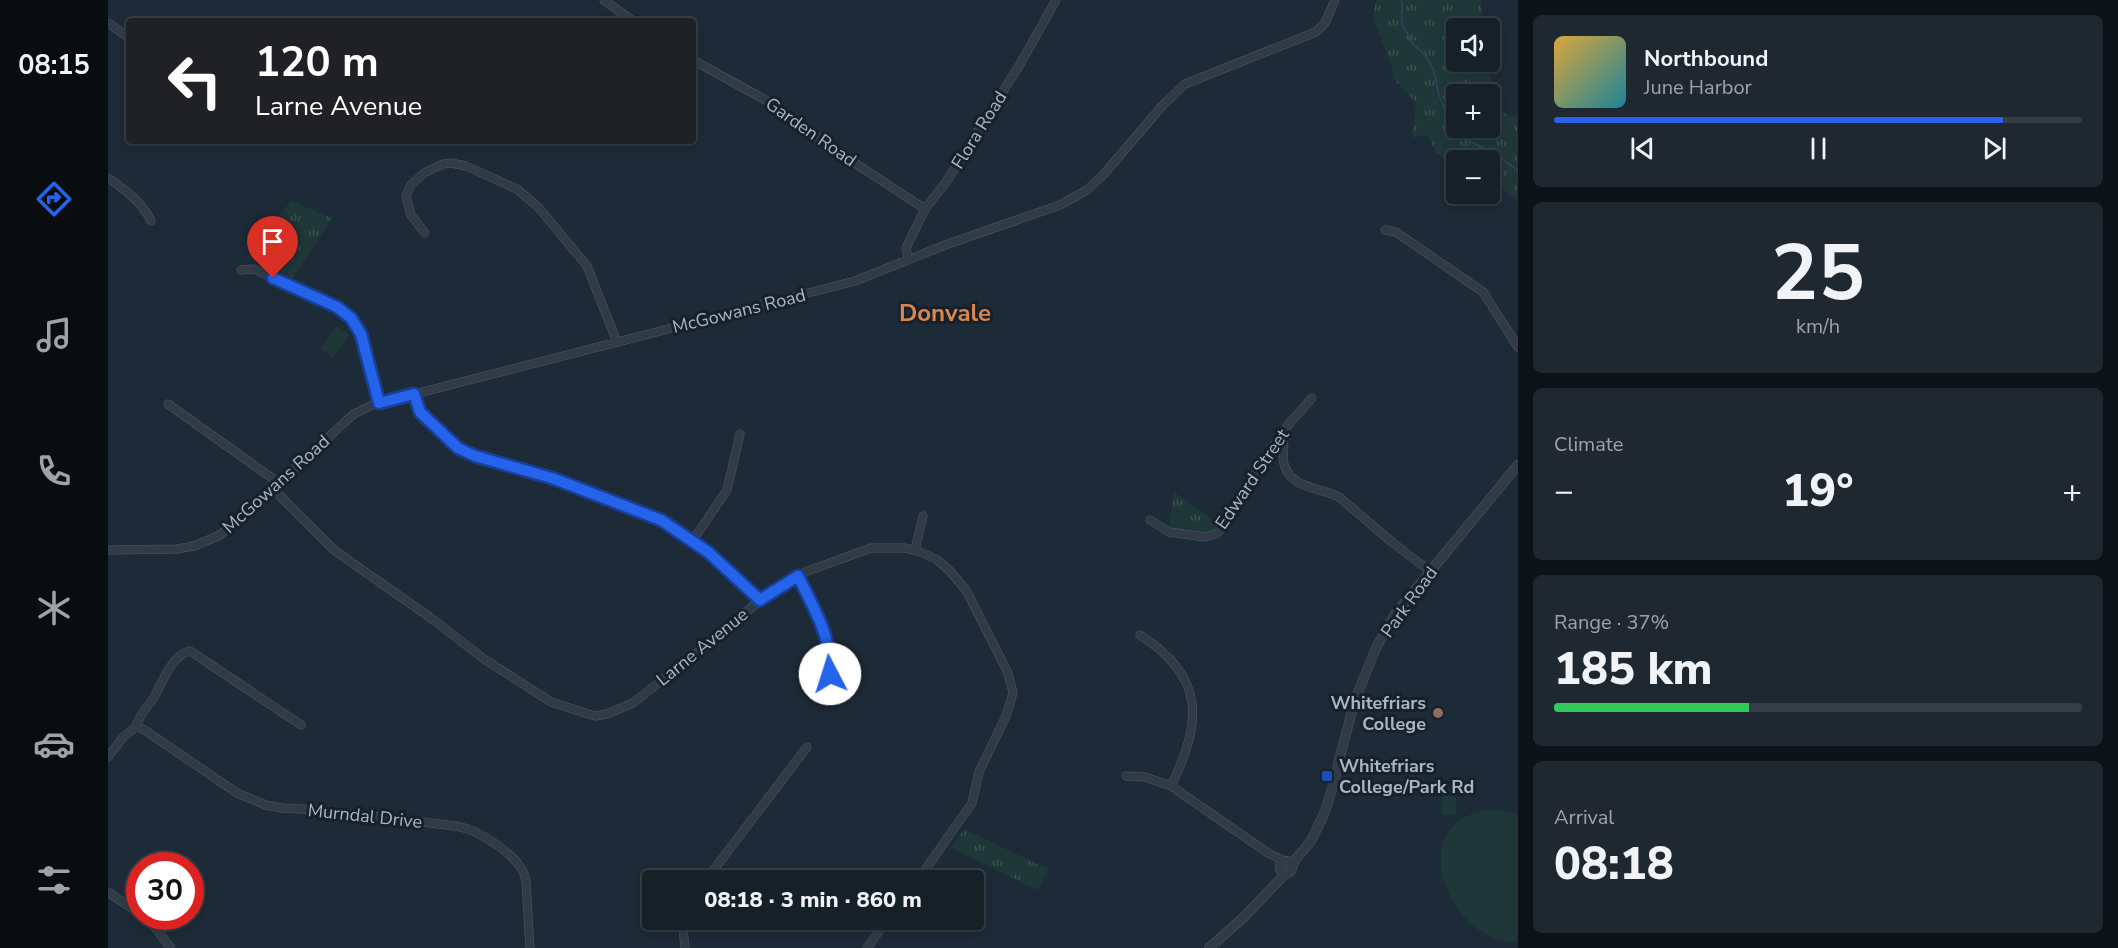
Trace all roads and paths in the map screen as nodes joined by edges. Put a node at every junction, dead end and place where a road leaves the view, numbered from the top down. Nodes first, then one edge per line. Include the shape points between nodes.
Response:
1 (603, 0) edge
2 (1056, 0) edge
3 (1335, 0) edge
4 (629, 18) edge
5 (108, 23) edge
6 (126, 36) edge
7 (696, 62) edge
8 (108, 178) edge
9 (925, 210) junction
10 (151, 221) dead end
11 (1385, 230) dead end
12 (425, 233) dead end
13 (908, 259) junction
14 (241, 270) dead end
15 (617, 342) junction
16 (1518, 347) edge
17 (414, 394) junction
18 (1312, 398) dead end
19 (379, 403) junction
20 (168, 404) dead end
21 (740, 434) dead end
22 (1281, 436) junction
23 (1518, 465) edge
24 (276, 486) junction
25 (923, 516) dead end
26 (1150, 520) dead end
27 (693, 540) junction
28 (108, 550) edge
29 (915, 550) junction
30 (1430, 571) junction
31 (798, 576) junction
32 (760, 600) junction
33 (1140, 635) dead end
34 (828, 700) dead end
35 (301, 725) dead end
36 (136, 727) junction
37 (807, 747) dead end
38 (108, 757) edge
39 (1126, 776) dead end
40 (1171, 786) junction
41 (1285, 866) junction
42 (714, 870) edge
43 (925, 870) edge
44 (108, 892) edge
45 (126, 905) edge
46 (157, 930) edge
47 (684, 930) edge
48 (880, 930) edge
49 (171, 948) edge
50 (530, 948) edge
51 (685, 948) edge
52 (867, 948) edge
53 (1209, 948) edge

1 - 4 street
2 - 9 street, Flora Road via 1020,66
3 - 13 street, McGowans Road via 1325,23 1316,32 1185,84 1104,174 1072,200
5 - 6 street
7 - 9 street, Garden Road via 769,102
8 - 10 street via 146,211
9 - 13 street, Flora Road via 907,244
11 - 16 street via 1396,232 1483,292
12 - 15 street via 411,215 406,196 416,179 433,168 458,163 517,189 539,208 587,266
13 - 15 street, McGowans Road via 855,281
14 - 19 street via 254,269 345,312 361,334
15 - 17 street, McGowans Road
17 - 19 street, McGowans Road
17 - 27 street via 420,412 465,452 552,478 661,520
18 - 22 street, Edward Street
19 - 24 street, McGowans Road via 354,414
20 - 24 street, Larne Avenue
21 - 27 street via 727,489
22 - 26 street, Edward Street via 1216,534 1205,537 1169,532
22 - 30 street via 1284,463 1291,476 1316,491 1339,497
23 - 30 street, Park Road
24 - 28 street, McGowans Road via 230,528 206,542 177,549
24 - 32 street, Larne Avenue via 334,550 478,656 551,702 589,715 607,714 633,703
25 - 29 street
27 - 32 street
29 - 31 street, Larne Avenue via 896,546 871,548
29 - 43 street, Larne Avenue via 942,564 966,590 1008,673 1012,693 1006,716 979,772 972,803
30 - 41 street, Park Road via 1396,613 1376,648 1355,700 1339,760 1309,833
31 - 32 street, Larne Avenue
31 - 34 street via 824,631 831,656
33 - 40 street via 1171,659 1191,698 1189,745
35 - 36 street via 190,651 168,670
36 - 38 street
36 - 50 street, Murndal Drive via 237,794 266,805 456,826 492,842 525,875
37 - 42 street
39 - 40 street via 1145,777
40 - 41 street
41 - 53 street, Park Road via 1277,881 1243,918
44 - 45 street
46 - 49 street
47 - 51 street
48 - 52 street

